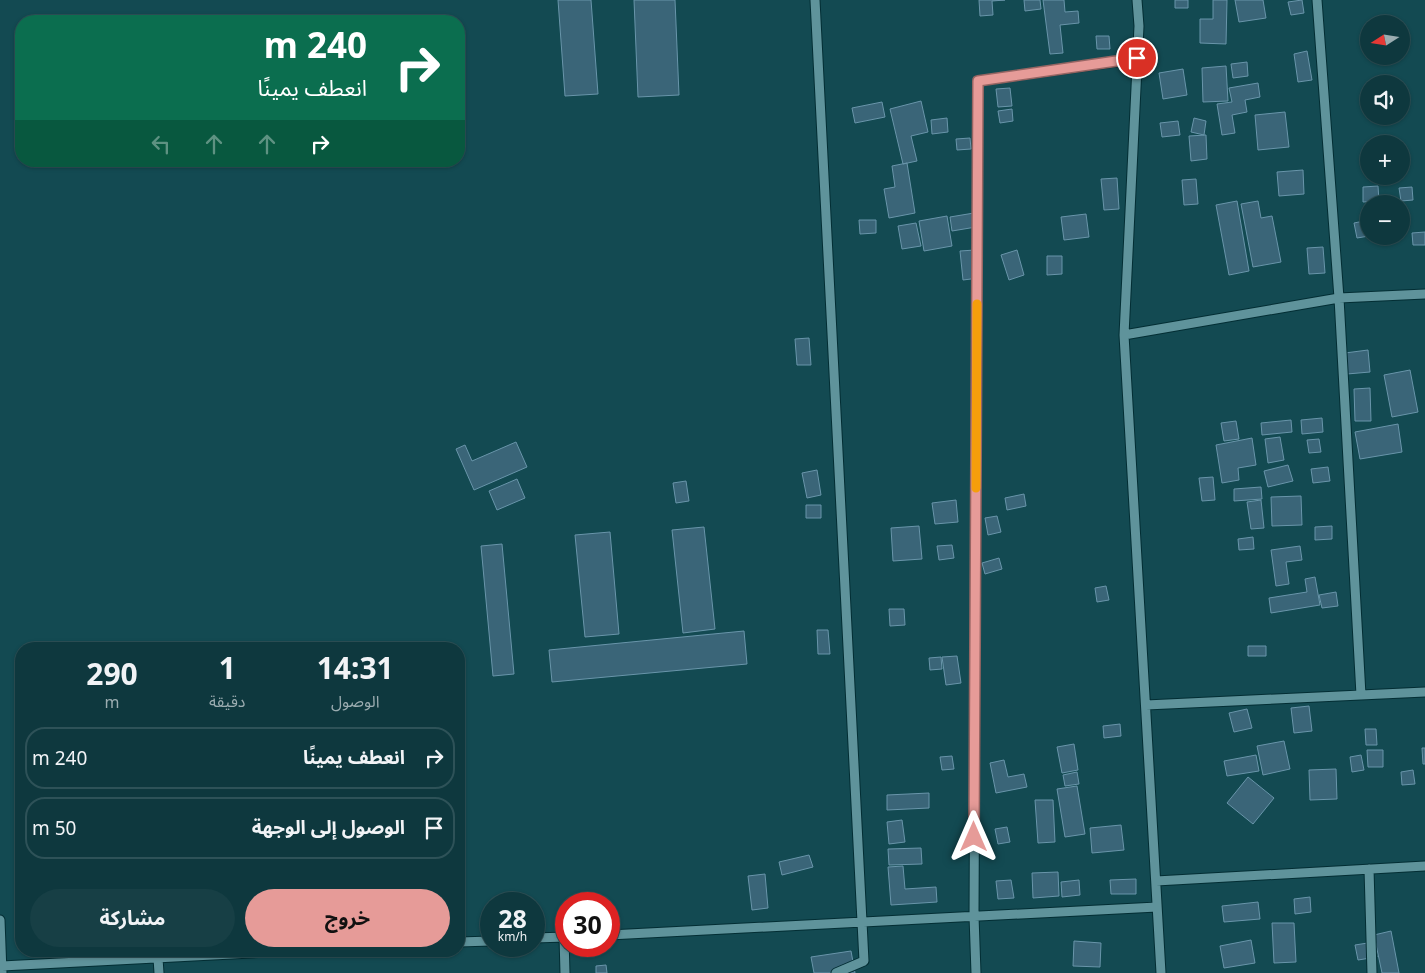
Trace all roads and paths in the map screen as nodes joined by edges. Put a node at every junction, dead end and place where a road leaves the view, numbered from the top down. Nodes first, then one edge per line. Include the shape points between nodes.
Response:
1 (815, 0) edge
2 (1137, 0) edge
3 (1317, 0) edge
4 (1137, 58) junction
5 (1425, 294) edge
6 (1339, 298) junction
7 (1124, 335) junction
8 (1425, 692) edge
9 (1361, 695) junction
10 (1146, 705) junction
11 (1425, 866) edge
12 (1369, 869) junction
13 (1156, 881) junction
14 (1157, 907) junction
15 (974, 916) junction
16 (0, 920) edge
17 (862, 921) junction
18 (620, 934) edge
19 (480, 941) edge
20 (465, 942) edge
21 (1, 950) edge
22 (176, 957) edge
23 (565, 957) edge
24 (158, 958) junction
25 (2, 969) edge
26 (158, 973) edge
27 (565, 973) edge
28 (836, 973) edge
29 (976, 973) edge
30 (1161, 973) edge
31 (1372, 973) edge

1 - 17 street
2 - 4 street
3 - 6 street
4 - 7 street
4 - 15 street via 978,81
5 - 6 street
6 - 7 street
6 - 9 street
7 - 10 street
8 - 9 street
9 - 10 street
10 - 13 street
11 - 12 street
12 - 13 street
12 - 31 street
13 - 14 street
14 - 15 street
14 - 30 street
15 - 17 street
15 - 29 street
16 - 21 street
17 - 18 street
17 - 28 street via 864,961
19 - 20 street
21 - 25 street
22 - 24 street
23 - 27 street
24 - 25 street
24 - 26 street

